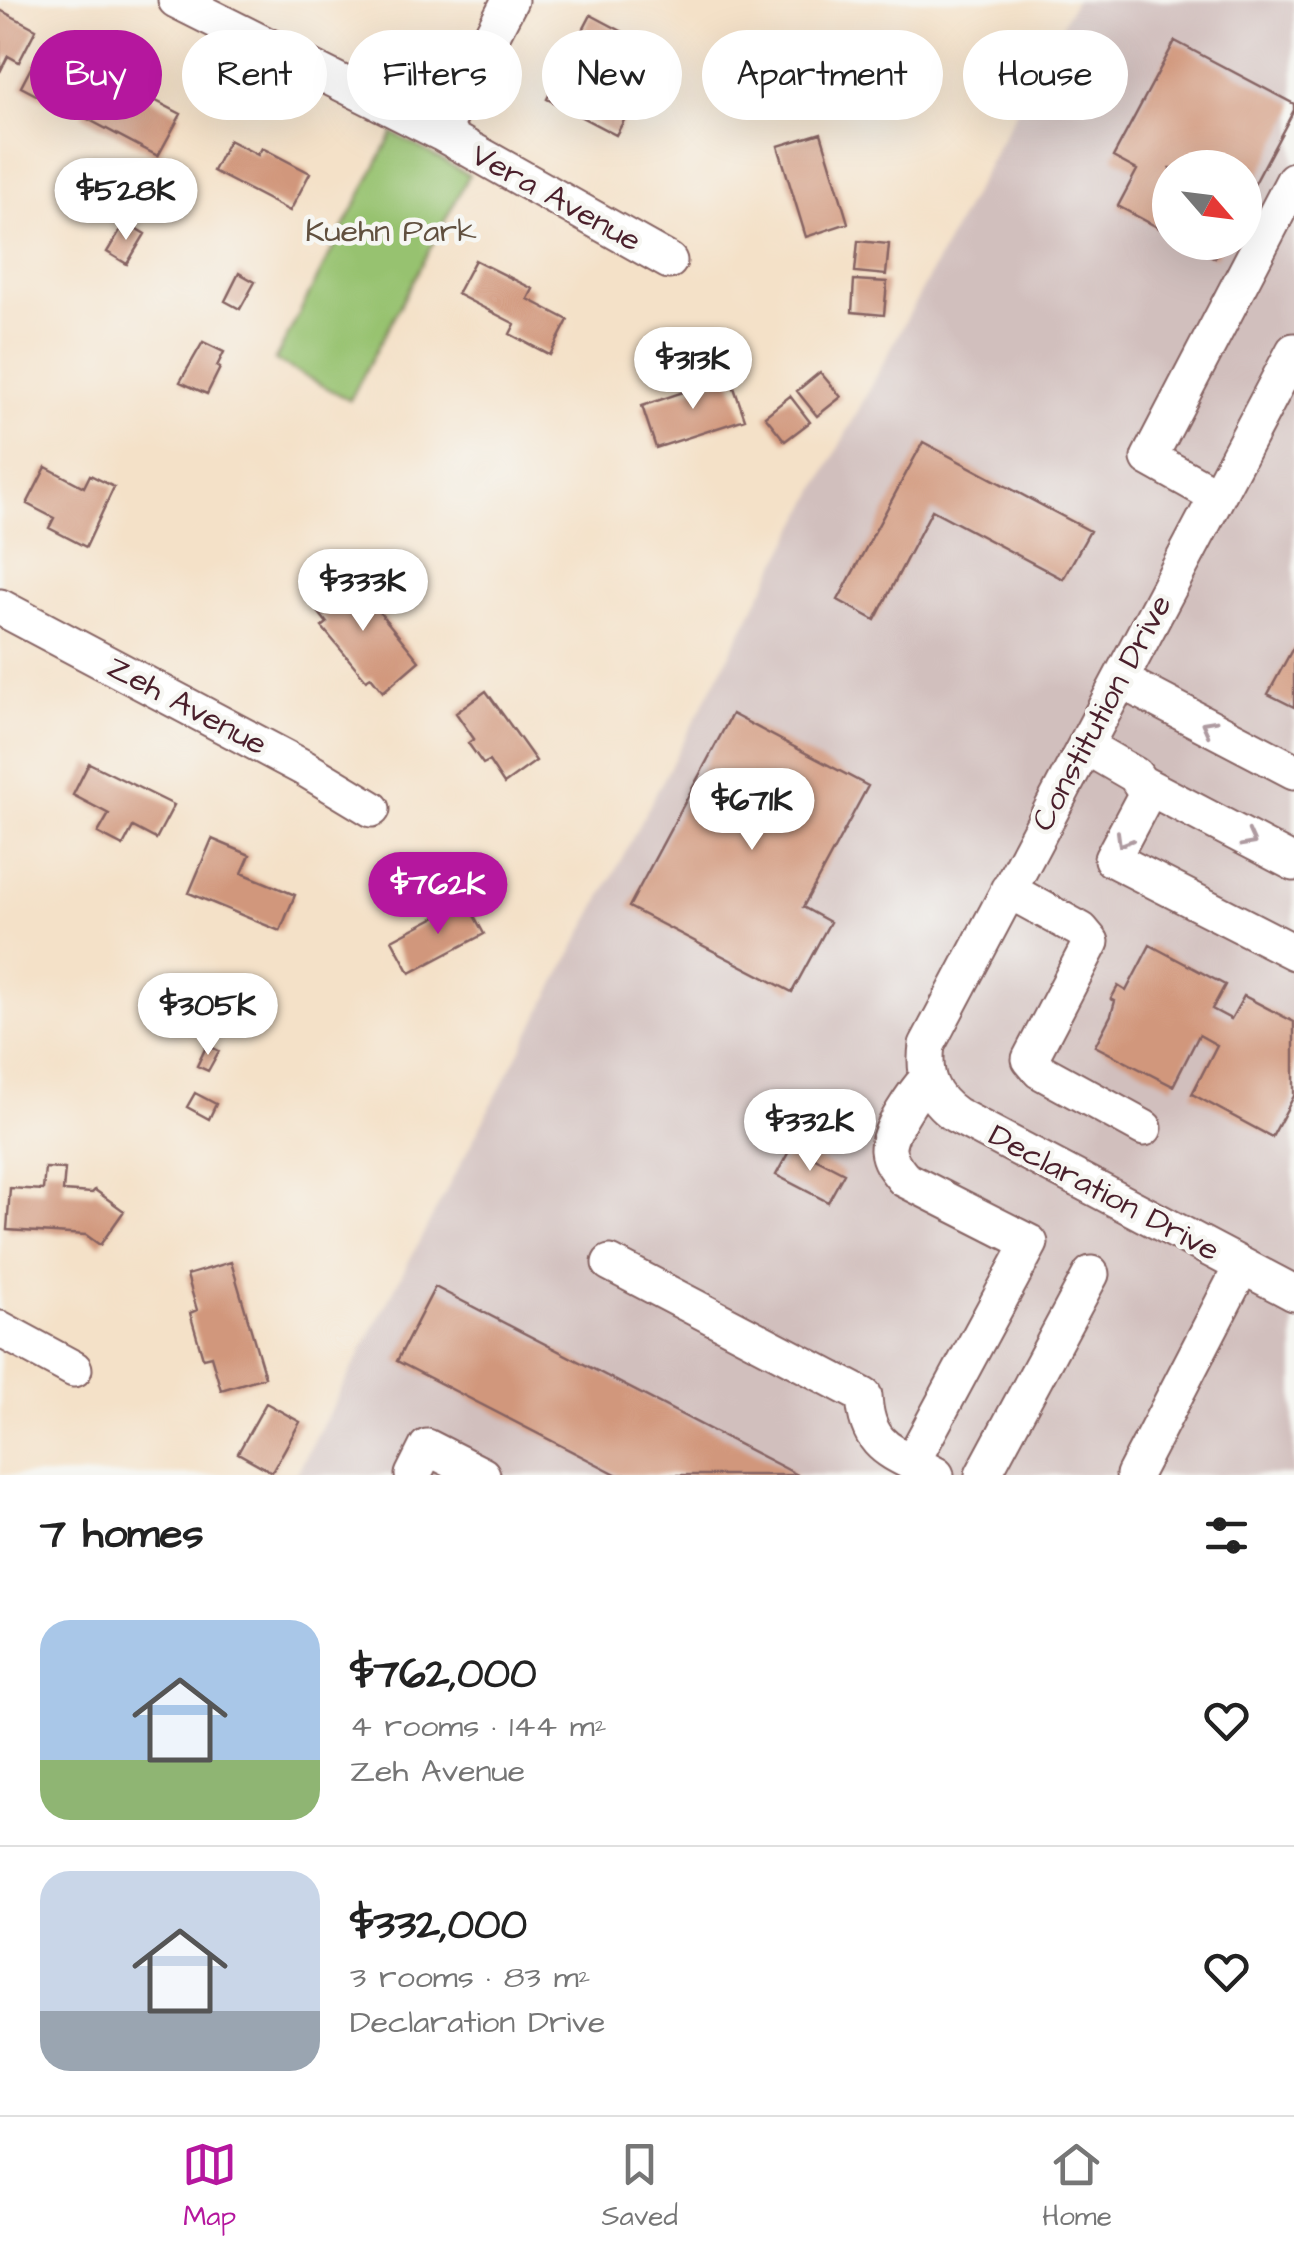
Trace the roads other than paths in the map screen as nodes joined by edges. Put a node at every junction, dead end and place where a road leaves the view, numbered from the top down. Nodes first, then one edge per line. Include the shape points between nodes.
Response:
1 (176, 0) edge
2 (510, 0) edge
3 (441, 133) junction
4 (1294, 180) edge
5 (669, 260) dead end
6 (1294, 352) edge
7 (1280, 412) edge
8 (1217, 496) junction
9 (0, 607) edge
10 (1120, 680) junction
11 (1085, 746) junction
12 (1294, 771) edge
13 (1143, 784) junction
14 (372, 809) dead end
15 (1294, 863) edge
16 (1008, 890) junction
17 (1294, 952) edge
18 (927, 1079) junction
19 (1144, 1128) dead end
20 (610, 1262) dead end
21 (1242, 1266) junction
22 (1092, 1274) dead end
23 (1294, 1293) edge
24 (0, 1329) edge
25 (74, 1369) dead end
26 (924, 1468) edge
27 (413, 1475) edge
28 (482, 1475) edge
29 (983, 1475) edge
30 (1134, 1475) edge

1 - 3 street, Vera Avenue
2 - 3 street
3 - 5 street, Vera Avenue
4 - 8 street via 1150,458
6 - 7 street, Constitution Drive
7 - 8 street, Constitution Drive
8 - 10 street, Constitution Drive
9 - 14 street, Zeh Avenue
10 - 11 street, Constitution Drive
12 -> 10 street
11 - 13 street
11 - 16 street, Constitution Drive
13 -> 15 street
13 -> 17 street via 1144,802 1112,859
16 - 18 street, Constitution Drive via 927,1045
16 - 19 street via 1091,942 1030,1060
18 - 21 street, Declaration Drive via 956,1115
18 - 26 street via 890,1139 892,1163 904,1179 1030,1243
20 - 26 street via 864,1396 866,1424 880,1444
21 - 23 street, Declaration Drive
21 - 30 street
22 - 29 street
24 - 25 street
27 - 28 street via 427,1448

